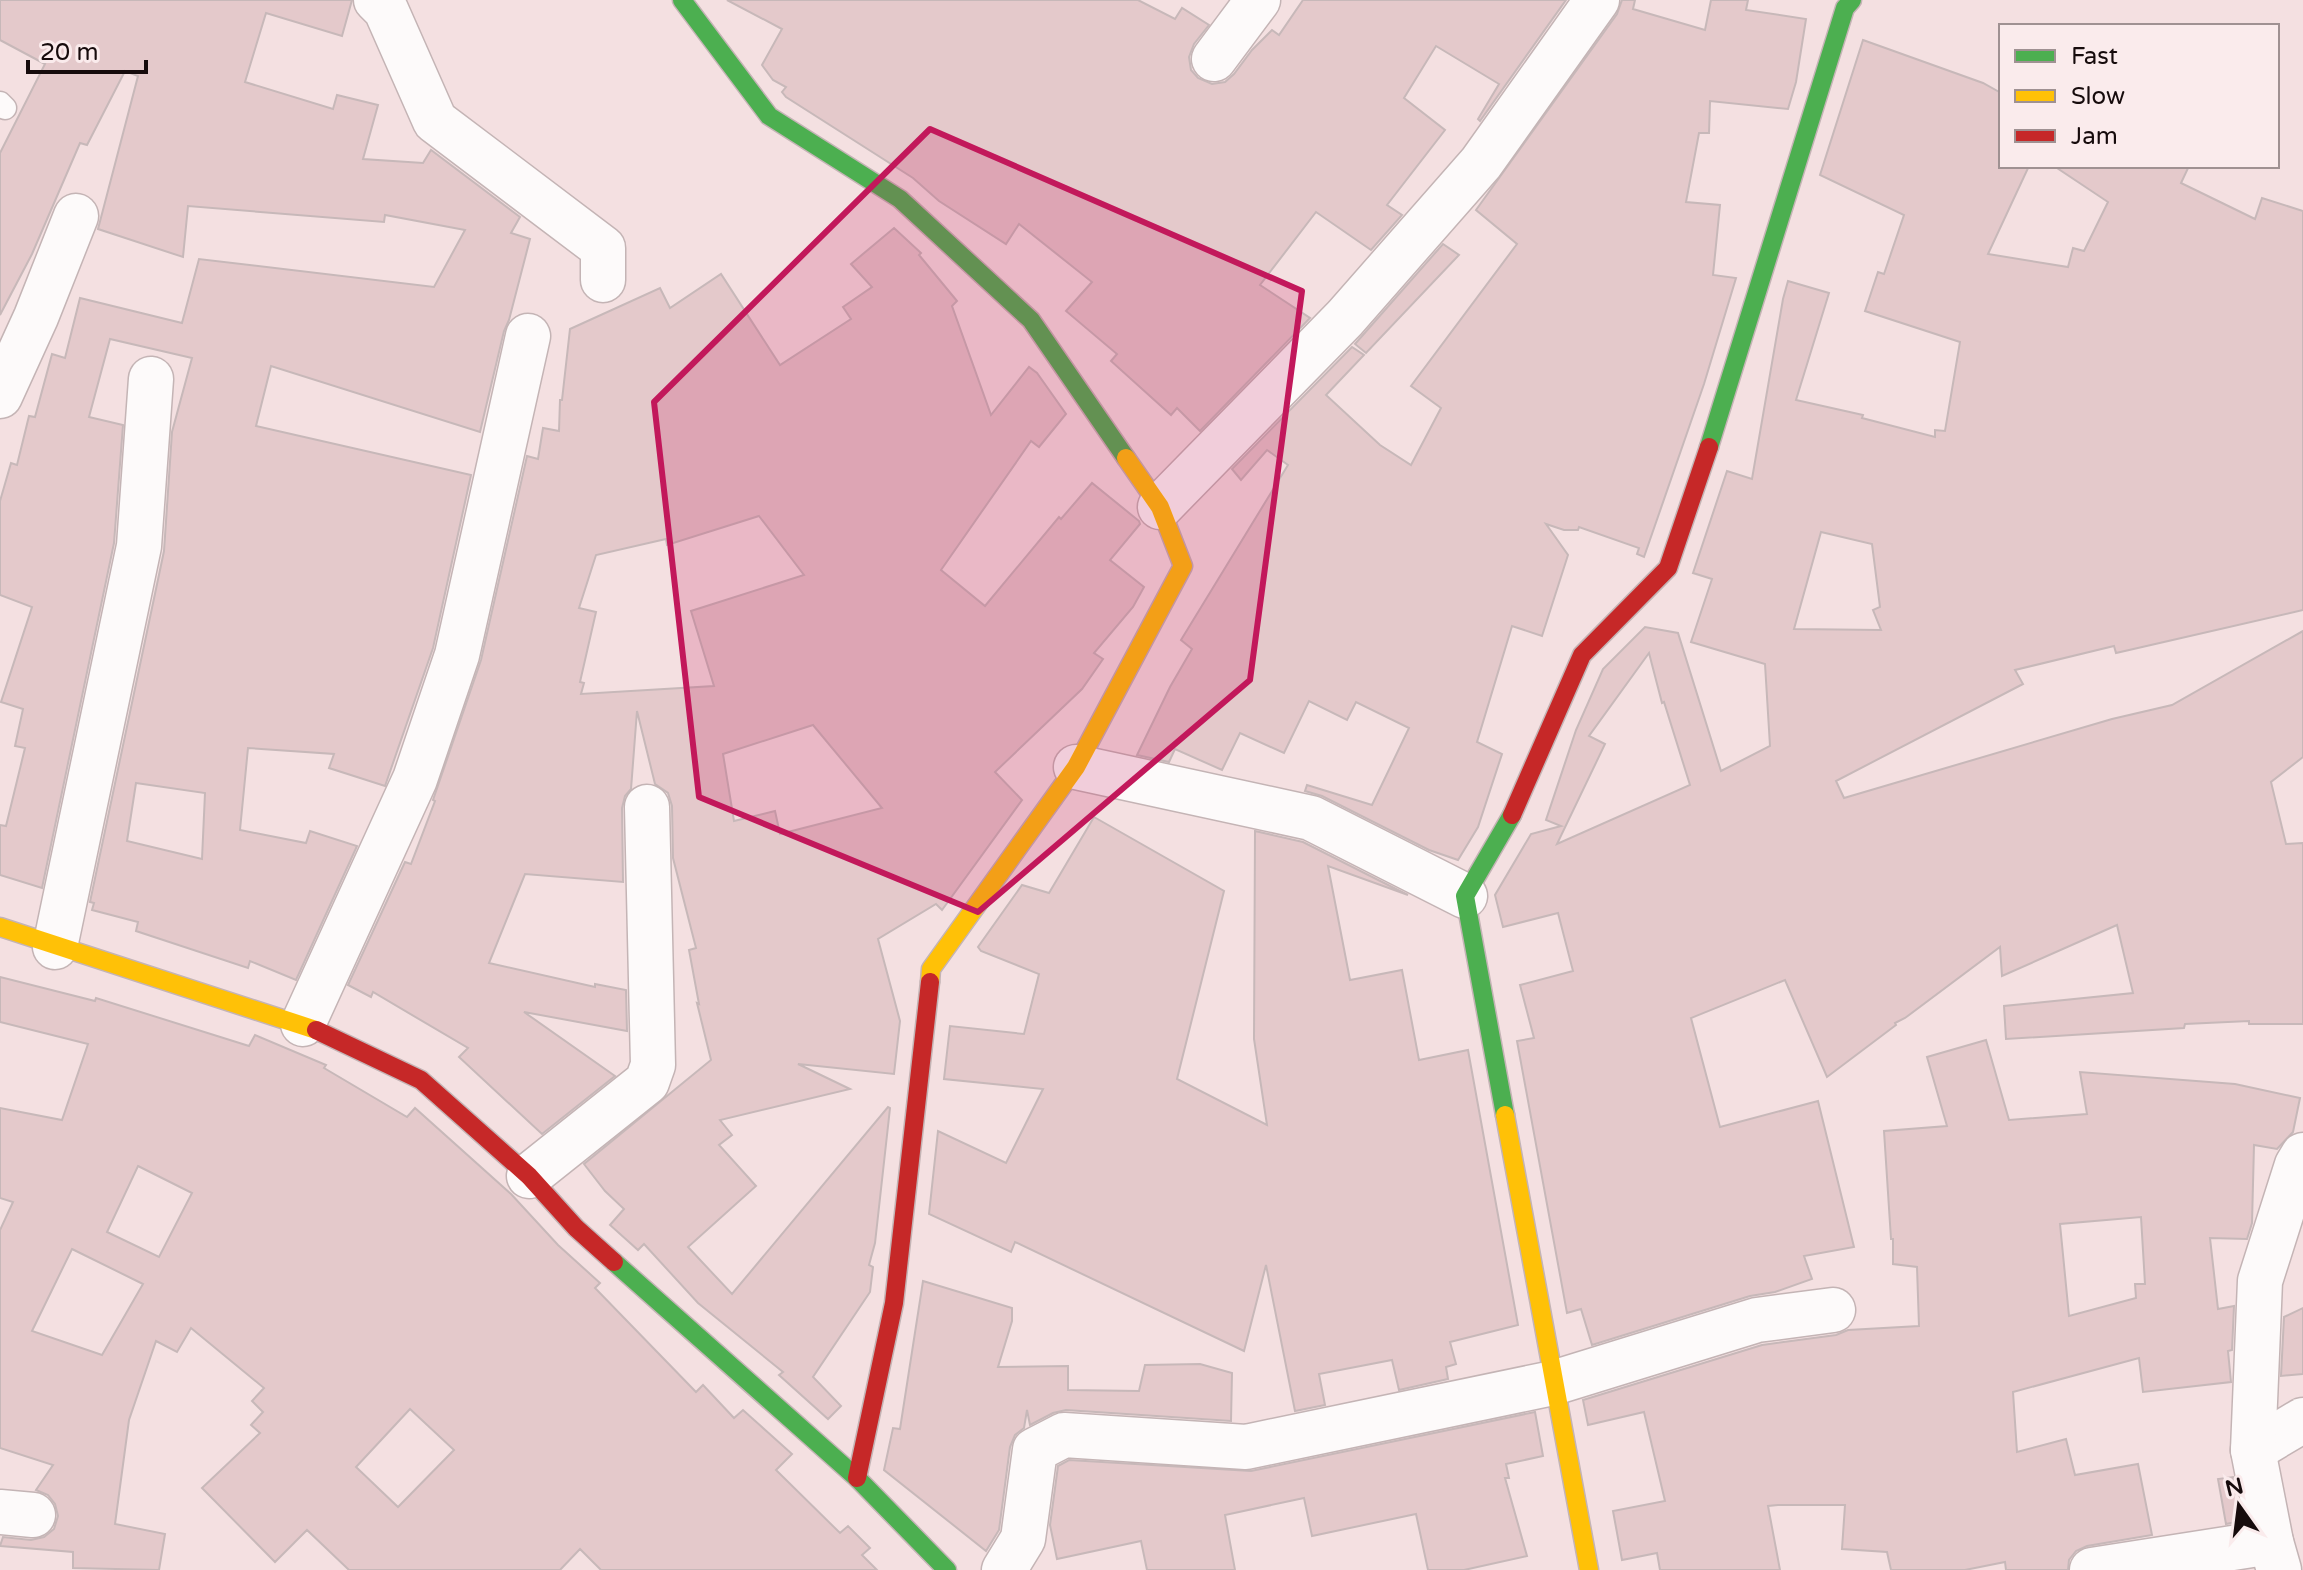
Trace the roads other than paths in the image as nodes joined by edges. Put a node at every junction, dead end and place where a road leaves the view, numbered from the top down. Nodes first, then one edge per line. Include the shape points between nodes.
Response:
1 (376, 0) edge
2 (682, 0) edge
3 (1258, 0) edge
4 (1597, 0) edge
5 (1852, 0) edge
6 (1214, 59) dead end
7 (76, 216) dead end
8 (603, 280) dead end
9 (528, 336) dead end
10 (151, 379) dead end
11 (0, 396) edge
12 (1160, 507) junction
13 (1076, 767) junction
14 (647, 807) dead end
15 (1465, 896) junction
16 (0, 927) edge
17 (55, 947) junction
18 (303, 1024) junction
19 (2303, 1155) edge
20 (529, 1176) junction
21 (1833, 1310) dead end
22 (1553, 1383) junction
23 (2303, 1420) edge
24 (2253, 1450) junction
25 (857, 1478) junction
26 (2275, 1556) edge
27 (1586, 1569) edge
28 (947, 1570) edge
29 (1004, 1570) edge
30 (2092, 1570) edge

1 - 8 street via 386,10 435,121 603,248
2 - 12 street via 769,116 900,199 1031,320
3 - 6 street
4 - 12 street via 1481,163 1345,318
5 - 15 street via 1845,8 1728,392 1668,568 1582,655 1507,827
7 - 11 street
9 - 18 street via 457,655 415,779
10 - 17 street via 139,546
12 - 13 street via 1183,566
13 - 15 street via 1311,818
13 - 25 street via 931,969 894,1303
14 - 20 street via 653,1065 647,1082
15 - 22 street
16 - 17 street
17 - 18 street
18 - 20 street via 421,1080
19 - 24 street via 2260,1281
20 - 25 street via 576,1228
21 - 22 street via 1757,1320
22 - 27 street
22 - 29 street via 1246,1447 1064,1435 1035,1450 1023,1539
23 - 24 street
24 - 26 street
25 - 28 street
26 - 30 street

